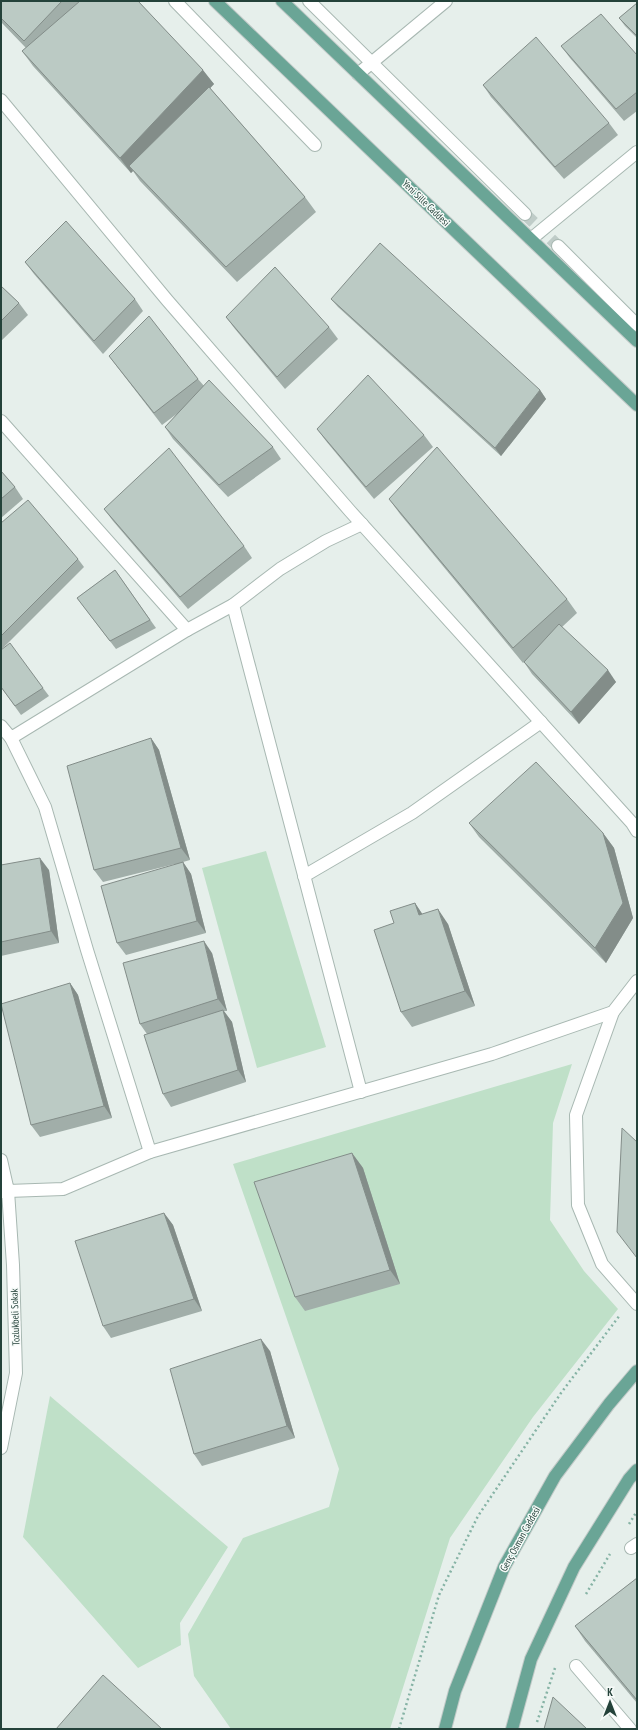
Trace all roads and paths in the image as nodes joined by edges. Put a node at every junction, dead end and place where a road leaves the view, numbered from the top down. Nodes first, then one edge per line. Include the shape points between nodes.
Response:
1 (174, 1) edge
2 (215, 1) edge
3 (282, 1) edge
4 (309, 1) edge
5 (446, 1) edge
6 (358, 74) junction
7 (1, 100) edge
8 (315, 145) dead end
9 (637, 152) edge
10 (525, 214) tunnel mouth
11 (531, 239) junction
12 (558, 246) tunnel mouth
13 (637, 325) edge
14 (637, 341) edge
15 (637, 405) edge
16 (1, 421) edge
17 (362, 524) junction
18 (233, 605) junction
19 (187, 630) junction
20 (541, 722) junction
21 (1, 726) edge
22 (11, 738) junction
23 (637, 831) edge
24 (304, 876) junction
25 (637, 981) edge
26 (613, 1012) junction
27 (362, 1092) junction
28 (150, 1152) junction
29 (1, 1160) edge
30 (5, 1192) edge
31 (634, 1302) edge
32 (637, 1371) edge
33 (1, 1448) edge
34 (637, 1470) edge
35 (637, 1511) edge
36 (625, 1530) dead end
37 (613, 1550) dead end
38 (585, 1597) dead end
39 (557, 1662) dead end
40 (576, 1666) dead end
41 (399, 1729) edge
42 (445, 1729) edge
43 (512, 1729) edge
44 (535, 1729) edge
45 (630, 1729) edge

1 - 8 street
2 - 15 main road, Yeni Sille Caddesi
3 - 6 main road
4 - 10 street
5 - 6 street
6 - 11 main road
7 - 17 street via 167,300
9 - 11 street
11 - 14 main road
12 - 13 street
16 - 19 street
17 - 18 street via 326,541 280,569
17 - 20 street
18 - 19 street
18 - 24 street
19 - 22 street
20 - 23 street
20 - 24 street via 412,813
21 - 22 street
22 - 28 street via 44,807
24 - 27 street
25 - 26 street
26 - 27 street via 492,1054
26 - 31 street via 576,1114 578,1205 602,1264
27 - 28 street
28 - 30 street via 63,1189
29 - 30 street, Tozlukbeli Sokak
30 - 33 street, Tozlukbeli Sokak via 13,1265 16,1373
31 - 41 path via 561,1393 478,1516 439,1595
32 - 42 main road, Genç Osman Caddesi via 555,1476 504,1567 455,1692
34 - 43 main road via 574,1567 531,1659
35 - 36 path
37 - 38 path
39 - 44 path
40 - 45 street

